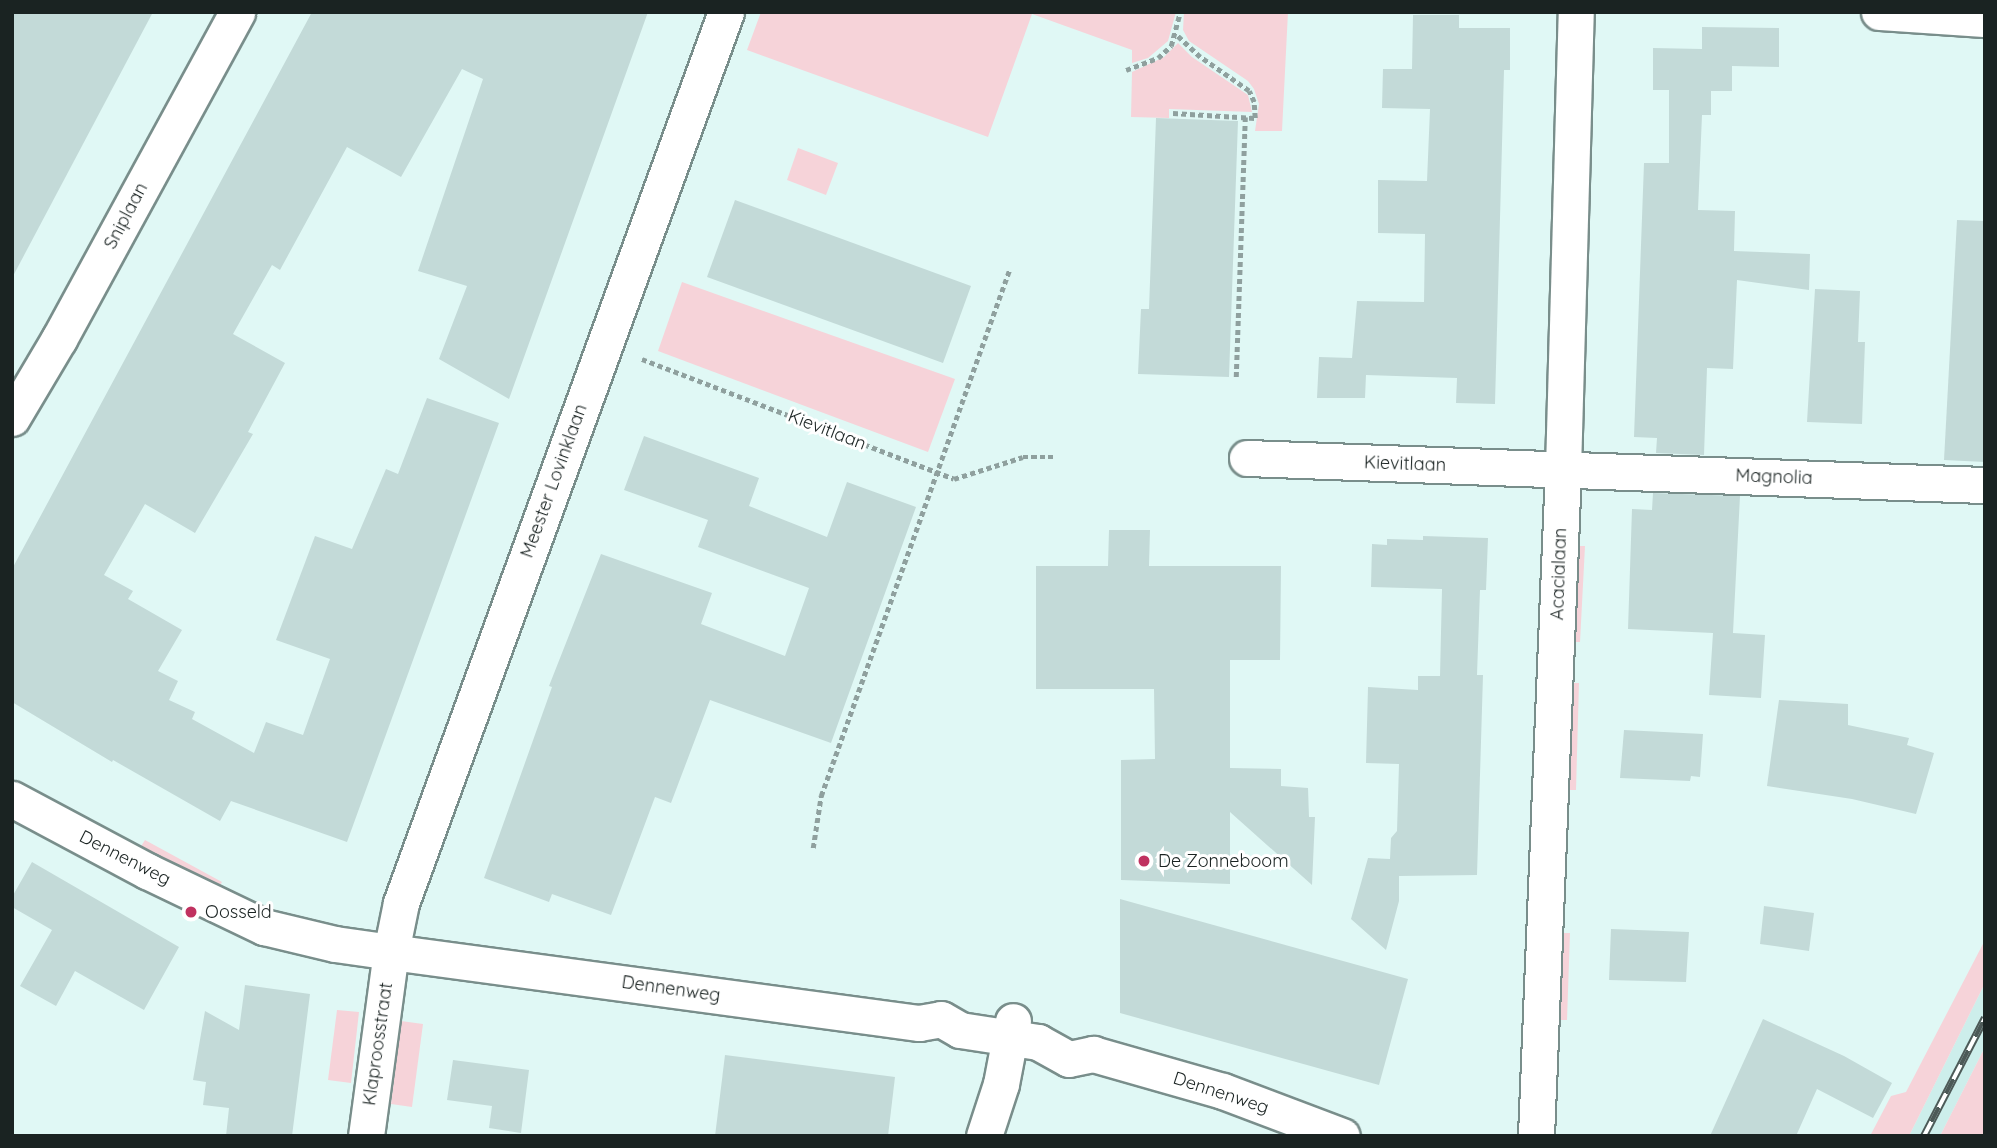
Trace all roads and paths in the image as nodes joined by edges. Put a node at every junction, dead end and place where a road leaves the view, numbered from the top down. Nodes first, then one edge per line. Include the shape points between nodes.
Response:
1 (237, 12) edge
2 (726, 12) edge
3 (1181, 12) edge
4 (1576, 12) edge
5 (1879, 12) edge
6 (1985, 19) edge
7 (1176, 35) junction
8 (1126, 70) dead end
9 (1174, 113) dead end
10 (1245, 117) junction
11 (1009, 271) dead end
12 (603, 345) junction
13 (1236, 377) dead end
14 (12, 418) edge
15 (1053, 457) dead end
16 (1247, 458) dead end
17 (1563, 470) junction
18 (936, 472) junction
19 (1985, 485) edge
20 (12, 799) edge
21 (813, 848) dead end
22 (391, 952) junction
23 (1011, 1030) junction
24 (366, 1136) edge
25 (984, 1136) edge
26 (1342, 1136) edge
27 (1536, 1136) edge

1 - 14 street, Sniplaan via 60,339
2 - 12 street, Meester Lovinklaan
3 - 7 path
4 - 17 street, Acacialaan
5 - 6 street
7 - 8 path via 1158,58
7 - 10 path via 1249,91 1255,118
9 - 10 path
10 - 13 path
11 - 18 path
12 - 18 path, Kievitlaan
12 - 22 street, Meester Lovinklaan via 401,903
15 - 18 path, Kievitlaan via 1023,457 954,479
16 - 17 street, Kievitlaan
17 - 19 street, Magnolia
17 - 27 street, Acacialaan
18 - 21 path via 821,796
20 - 22 street, Dennenweg via 264,927
22 - 23 street, Dennenweg via 919,1023 941,1019 960,1030
22 - 24 street, Klaproosstraat
23 - 25 street via 1001,1084
23 - 26 street, Dennenweg via 1069,1059 1093,1054 1223,1091

